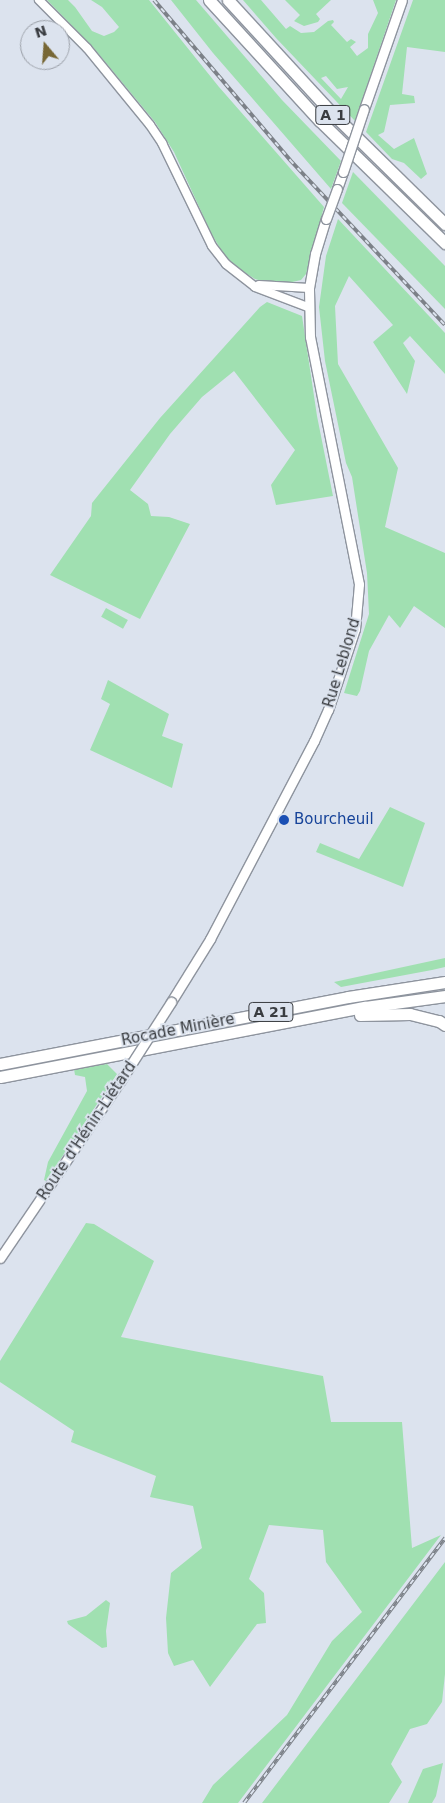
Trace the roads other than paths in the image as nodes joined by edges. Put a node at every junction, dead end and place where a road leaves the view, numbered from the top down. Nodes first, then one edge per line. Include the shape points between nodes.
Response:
1 (39, 0) edge
2 (210, 0) edge
3 (228, 0) edge
4 (402, 0) edge
5 (445, 224) edge
6 (445, 243) edge
7 (251, 284) junction
8 (309, 288) junction
9 (308, 307) junction
10 (260, 846) joint
11 (445, 973) edge
12 (445, 982) edge
13 (445, 996) edge
14 (348, 997) junction
15 (301, 1018) junction
16 (445, 1025) edge
17 (0, 1064) edge
18 (0, 1077) edge
19 (0, 1258) edge

1 - 7 street via 87,48 150,125 162,142 212,246 234,272
2 - 6 highway, A 1 via 320,121
3 - 5 highway, A 1 via 331,112
4 - 8 main road, Rue Leblond, bridge via 326,219
7 - 8 street
7 - 9 street
8 - 9 main road, Rue Leblond
9 - 10 main road, Rue Leblond via 314,362 360,584 355,629 328,710
10 - 19 main road, Route d'Hénin-Liétard, bridge via 210,939 122,1080
11 - 14 highway
12 - 14 highway, Rocade Minière / A 21
13 - 15 highway, Rocade Minière / A 21
14 - 17 highway, Rocade Minière / A 21
15 - 16 highway via 318,1021 391,1012 427,1018
15 - 18 highway, Rocade Minière / A 21

